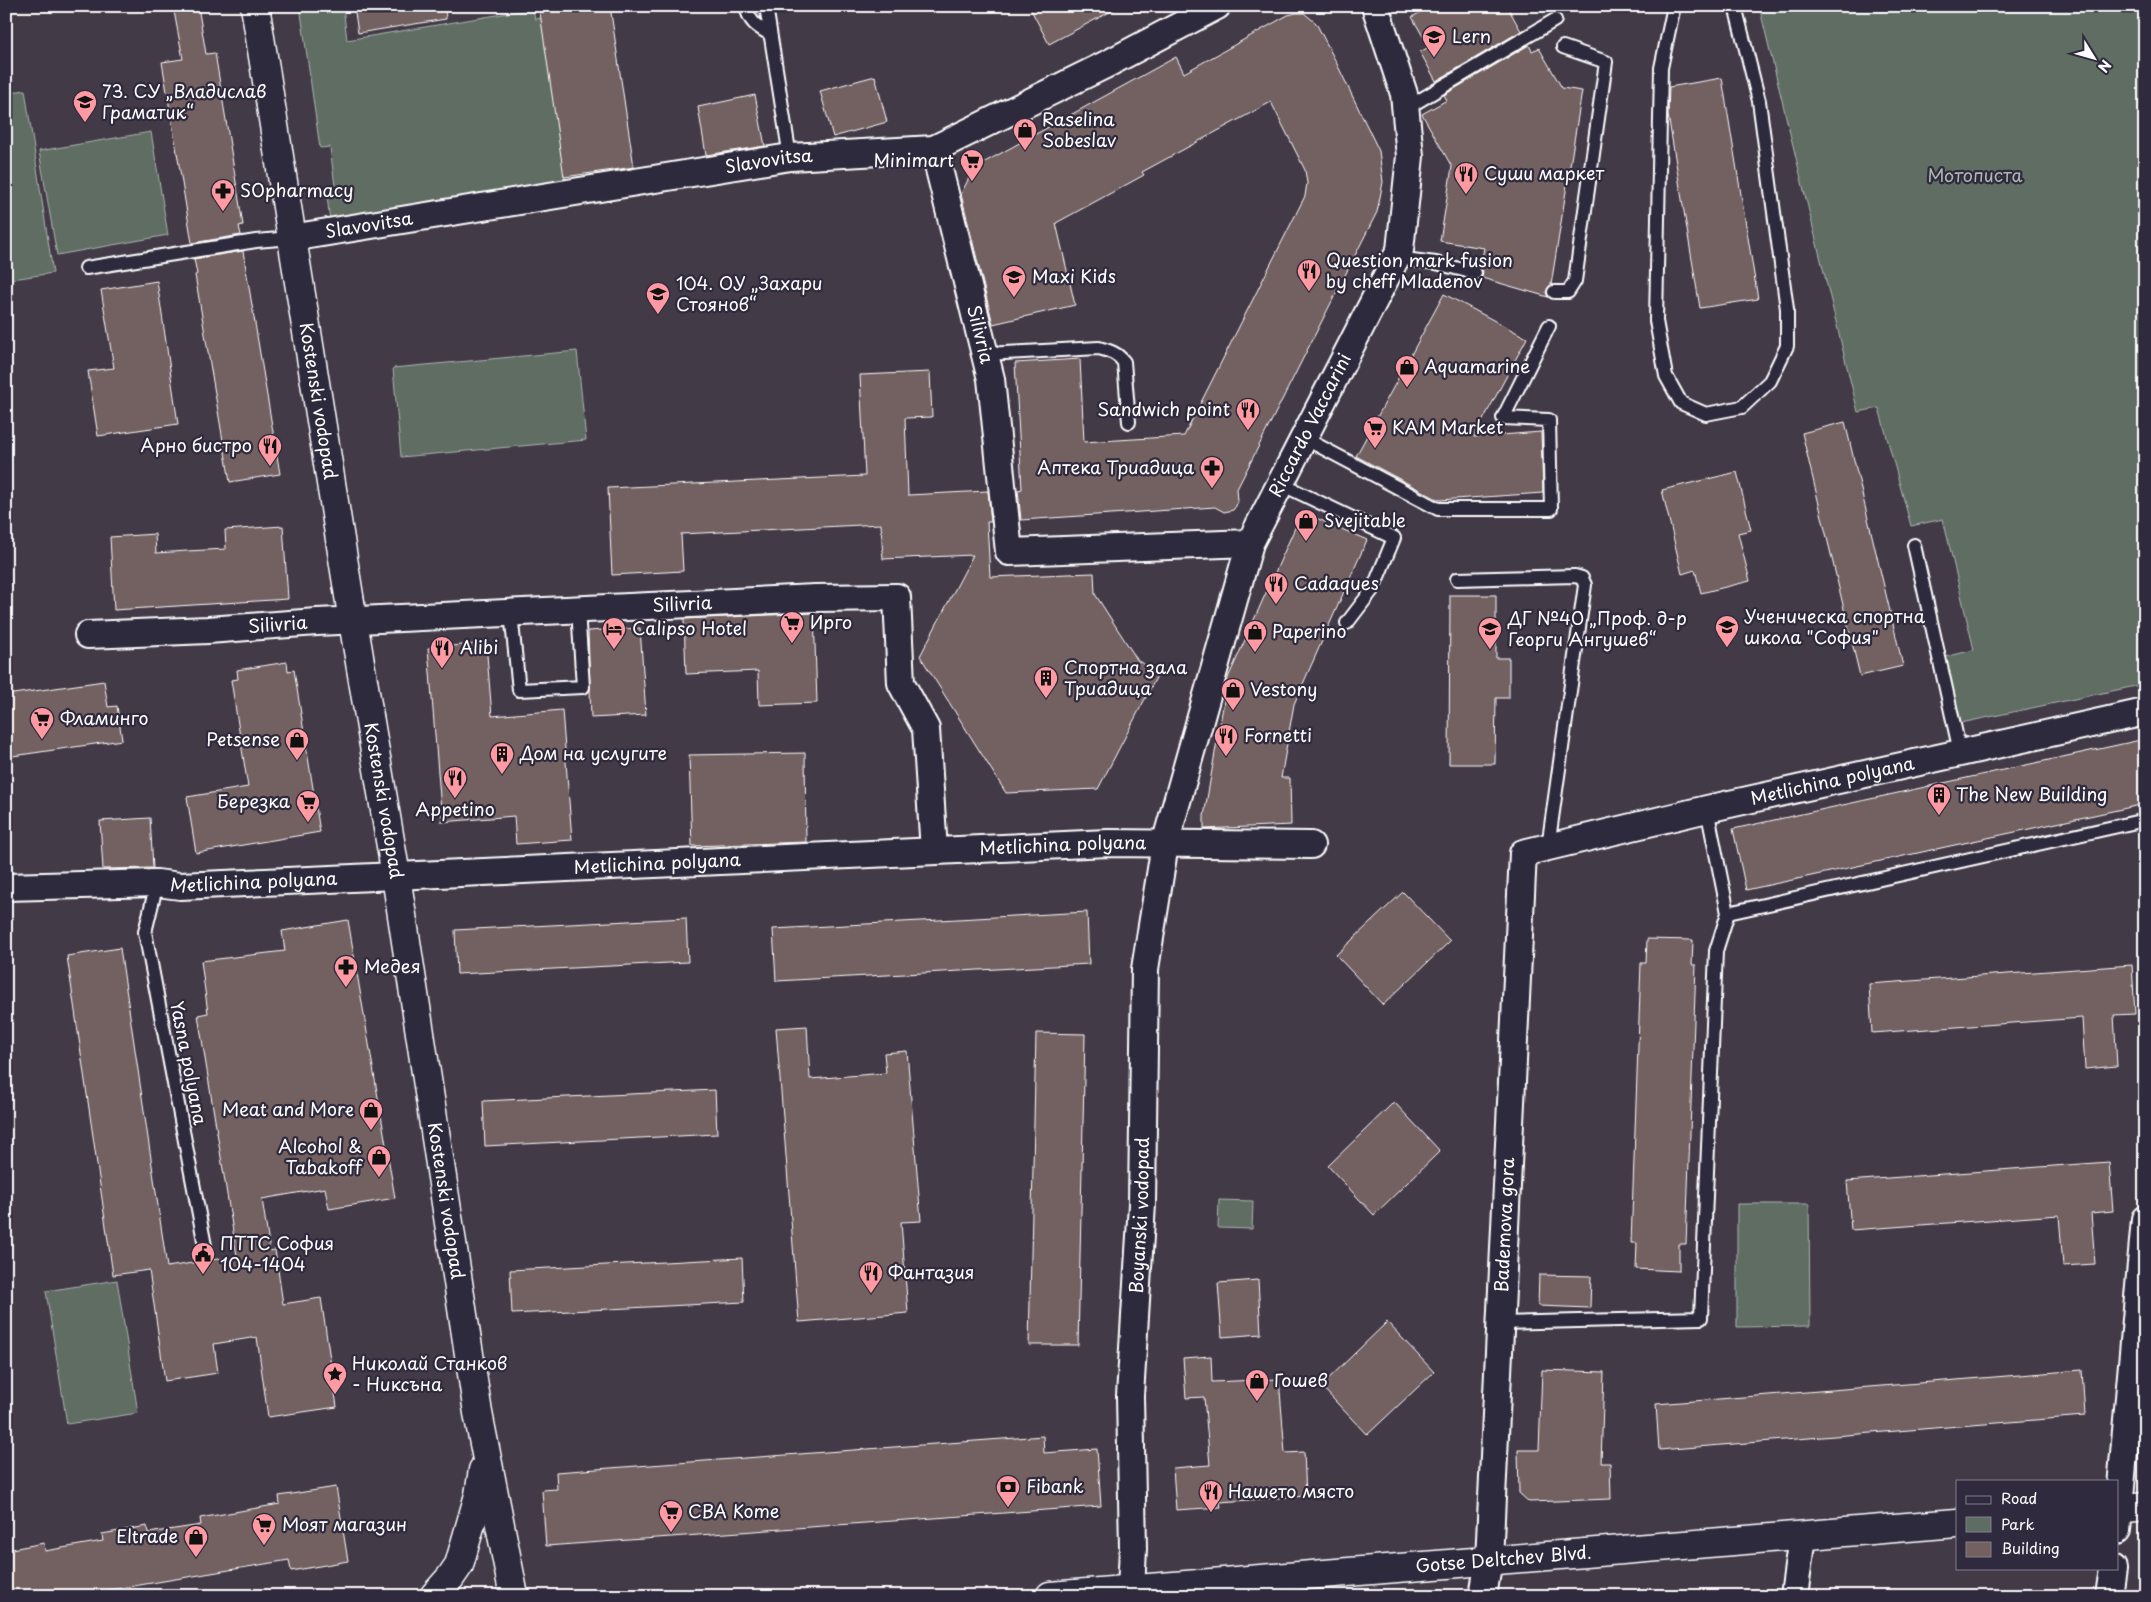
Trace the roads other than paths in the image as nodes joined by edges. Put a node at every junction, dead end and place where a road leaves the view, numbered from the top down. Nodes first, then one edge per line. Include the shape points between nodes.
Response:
1 (255, 6) edge
2 (746, 6) edge
3 (766, 6) edge
4 (1216, 6) edge
5 (1375, 6) edge
6 (1674, 6) edge
7 (1735, 6) edge
8 (1555, 20) dead end
9 (770, 34) junction
10 (1563, 47) dead end
11 (1405, 108) junction
12 (934, 149) junction
13 (790, 157) junction
14 (291, 238) junction
15 (1396, 258) junction
16 (86, 268) dead end
17 (1475, 273) dead end
18 (1554, 292) dead end
19 (1550, 326) dead end
20 (985, 354) junction
21 (1129, 422) dead end
22 (1304, 438) junction
23 (1281, 484) junction
24 (1250, 543) junction
25 (1914, 545) dead end
26 (1457, 579) dead end
27 (578, 609) junction
28 (511, 613) junction
29 (353, 620) junction
30 (1348, 623) dead end
31 (88, 635) dead end
32 (2145, 712) edge
33 (1960, 752) junction
34 (1707, 809) junction
35 (2145, 820) edge
36 (1165, 844) junction
37 (1310, 845) dead end
38 (1548, 847) junction
39 (934, 851) junction
40 (1523, 853) joint
41 (396, 876) junction
42 (157, 883) junction
43 (6, 887) edge
44 (1728, 913) junction
45 (2145, 1220) edge
46 (206, 1251) dead end
47 (1500, 1323) junction
48 (485, 1454) junction
49 (2125, 1514) edge
50 (1956, 1523) edge
51 (1802, 1536) junction
52 (1489, 1560) junction
53 (2113, 1570) edge
54 (1131, 1589) junction
55 (434, 1596) edge
56 (514, 1596) edge
57 (1050, 1596) edge
58 (1483, 1596) edge
59 (1794, 1596) edge
60 (2109, 1596) edge

1 - 14 street, Kostenski vodopad
2 - 9 lane via 748,17
3 - 9 lane
4 - 12 street, Slavovitsa
5 - 11 street, Riccardo Vaccarini via 1404,94
6 - 7 lane via 1661,68 1656,321 1666,376 1681,403 1706,414 1742,406 1770,381 1788,346 1787,309 1759,101
8 - 11 lane
9 - 13 lane
10 - 18 lane via 1606,62 1575,281 1568,292
11 - 15 street, Riccardo Vaccarini via 1410,156 1400,250
12 - 13 street, Slavovitsa
12 - 20 street, Silivria
13 - 14 street, Slavovitsa
14 - 16 lane
14 - 29 street, Kostenski vodopad
15 - 17 lane via 1436,263
15 - 22 street, Riccardo Vaccarini
19 - 22 lane via 1503,418 1549,420 1551,509 1438,509
20 - 21 lane via 1110,350 1124,362
20 - 24 street, Silivria via 991,379 1009,552
22 - 23 street, Riccardo Vaccarini
23 - 24 street, Riccardo Vaccarini
23 - 30 lane via 1394,538 1373,589
24 - 36 street, Riccardo Vaccarini
25 - 33 lane
26 - 38 lane via 1575,576 1582,578 1585,585
27 - 28 street, Silivria
27 - 28 lane via 583,687 519,690
27 - 39 street, Silivria via 897,597 901,683 926,729
28 - 29 street, Silivria
29 - 31 street, Silivria
29 - 41 street, Kostenski vodopad
32 - 33 street, Metlichina polyana
33 - 34 street, Metlichina polyana
34 - 38 street, Metlichina polyana
34 - 44 lane
35 - 44 lane
36 - 37 street, Metlichina polyana
36 - 39 street, Metlichina polyana via 1108,842
36 - 54 street, Boyanski vodopad via 1144,968 1142,1204 1130,1396
38 - 40 street, Metlichina polyana
39 - 41 street, Metlichina polyana
40 - 47 street, Bademova gora
41 - 42 street, Metlichina polyana via 180,886
41 - 48 street, Kostenski vodopad
42 - 43 street, Metlichina polyana
42 - 46 lane, Yasna polyana via 145,932
44 - 47 lane via 1716,951 1701,1318
45 - 49 street
47 - 52 street, Bademova gora
48 - 55 street via 479,1495 459,1565
48 - 56 street, Kostenski vodopad
50 - 51 street, Gotse Deltchev Blvd.
51 - 52 street, Gotse Deltchev Blvd.
51 - 59 street
52 - 54 street, Gotse Deltchev Blvd.
52 - 58 street, Bademova gora
53 - 60 street
54 - 57 street, Gotse Deltchev Blvd.

